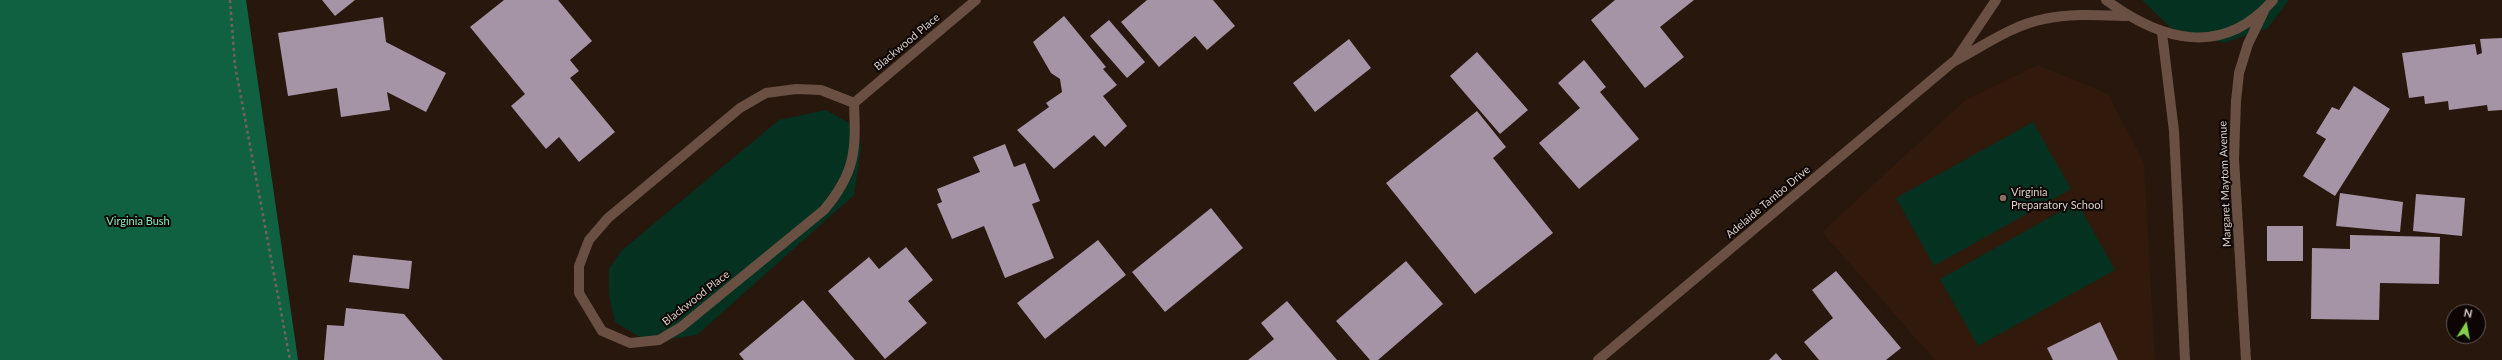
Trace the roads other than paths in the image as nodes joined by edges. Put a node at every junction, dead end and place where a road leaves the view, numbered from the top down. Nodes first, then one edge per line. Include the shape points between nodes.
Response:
1 (976, 0) edge
2 (1996, 0) edge
3 (2106, 0) edge
4 (2273, 0) edge
5 (2264, 11) junction
6 (2127, 16) junction
7 (2162, 33) junction
8 (1953, 62) junction
9 (854, 103) junction
10 (1598, 360) edge
11 (2185, 360) edge
12 (2246, 360) edge

1 - 9 street, Blackwood Place
2 - 8 street, Adelaide Tambo Drive
3 - 6 street
4 - 5 street
5 - 7 street via 2233,33 2201,38
5 - 12 street, Margaret Maytom Avenue via 2248,44 2239,73 2236,101 2234,159
6 - 7 street
6 - 8 street, Adelaide Tambo Drive via 2075,14 2044,19 2021,26
7 - 11 street via 2174,131
8 - 10 street, Adelaide Tambo Drive
9 - 9 street, Blackwood Place via 856,141 851,165 841,190 824,210 681,327 659,340 630,343 602,331 578,293 579,266 589,240 608,218 740,108 766,93 821,90

